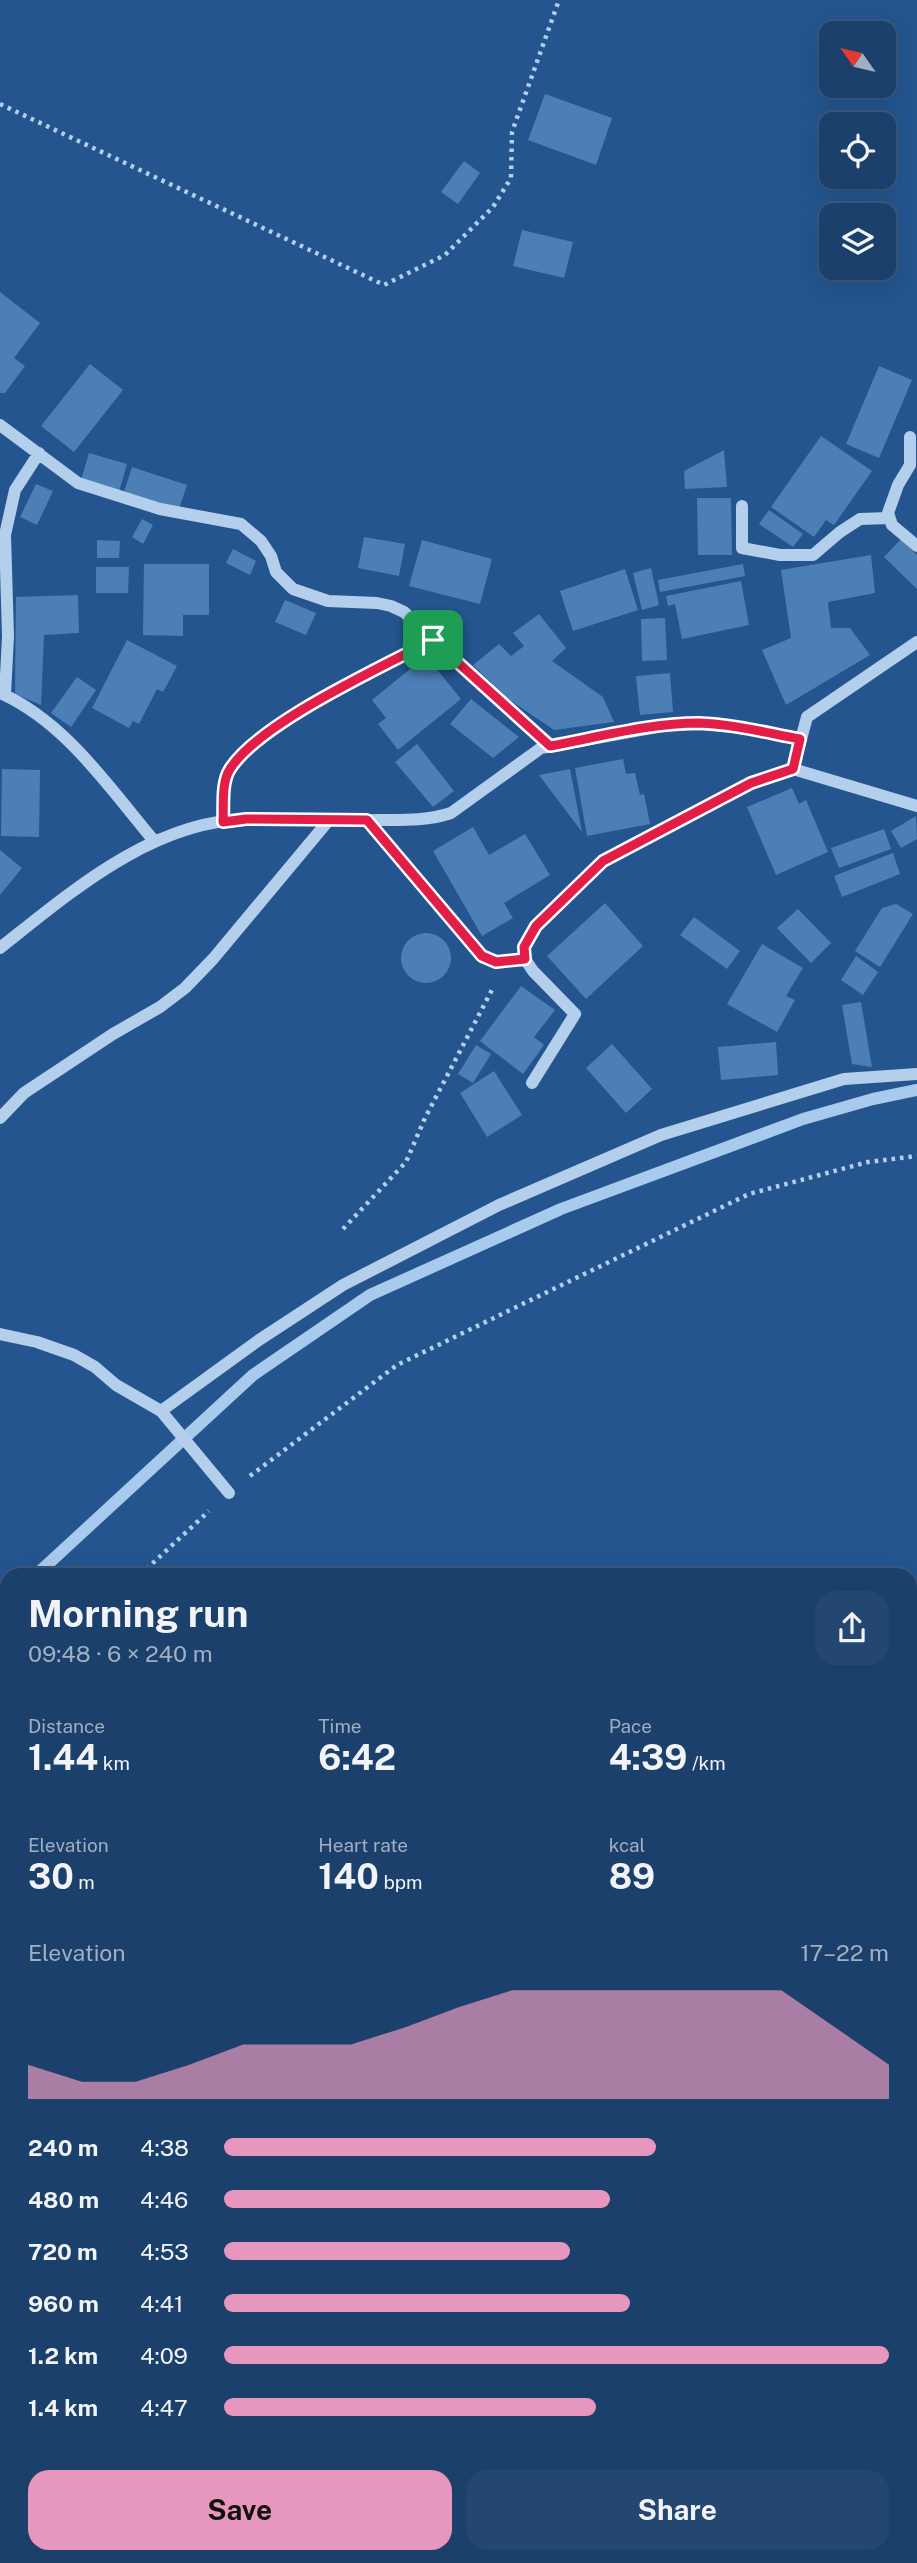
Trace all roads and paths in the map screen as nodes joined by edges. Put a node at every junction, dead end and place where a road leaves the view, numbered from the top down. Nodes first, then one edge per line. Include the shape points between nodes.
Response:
1 (559, 0) edge
2 (0, 104) edge
3 (0, 425) edge
4 (910, 437) dead end
5 (39, 453) junction
6 (742, 506) dead end
7 (889, 518) junction
8 (917, 546) edge
9 (433, 640) junction
10 (917, 642) edge
11 (2, 694) edge
12 (800, 739) junction
13 (550, 746) junction
14 (793, 769) junction
15 (917, 806) edge
16 (329, 820) junction
17 (367, 820) junction
18 (223, 822) junction
19 (155, 842) junction
20 (0, 948) edge
21 (525, 959) junction
22 (507, 961) junction
23 (917, 1074) edge
24 (532, 1083) dead end
25 (0, 1118) edge
26 (917, 1156) edge
27 (343, 1229) dead end
28 (0, 1334) edge
29 (161, 1410) junction
30 (229, 1493) junction
31 (149, 1568) edge

1 - 2 path via 512,132 511,178 493,207 445,256 384,285
3 - 5 street
4 - 7 street via 910,465 898,485
5 - 9 street via 78,484 160,509 241,524 261,541 276,572 293,589 328,601 391,606 414,619
5 - 11 street via 15,490 5,535 8,636
6 - 7 street via 742,548 780,555 813,555 860,519
7 - 8 street
9 - 13 street
9 - 18 street via 302,711 254,743 229,770
10 - 12 street via 807,717
11 - 19 street via 63,736
12 - 13 street via 699,723
12 - 14 street
13 - 17 street via 451,813 420,820
14 - 15 street
14 - 21 street via 751,783 603,861 536,926 524,947
16 - 17 street
16 - 18 street
16 - 25 street via 185,988 24,1093
17 - 22 street via 482,956
18 - 19 street
19 - 20 street via 72,891
21 - 22 street
21 - 24 street via 575,1014
22 - 27 path via 406,1162
23 - 29 street via 844,1079 661,1135 499,1205 343,1285
26 - 30 path via 868,1162 749,1194 460,1335 397,1366
28 - 29 street via 74,1354
29 - 30 street
30 - 31 path

